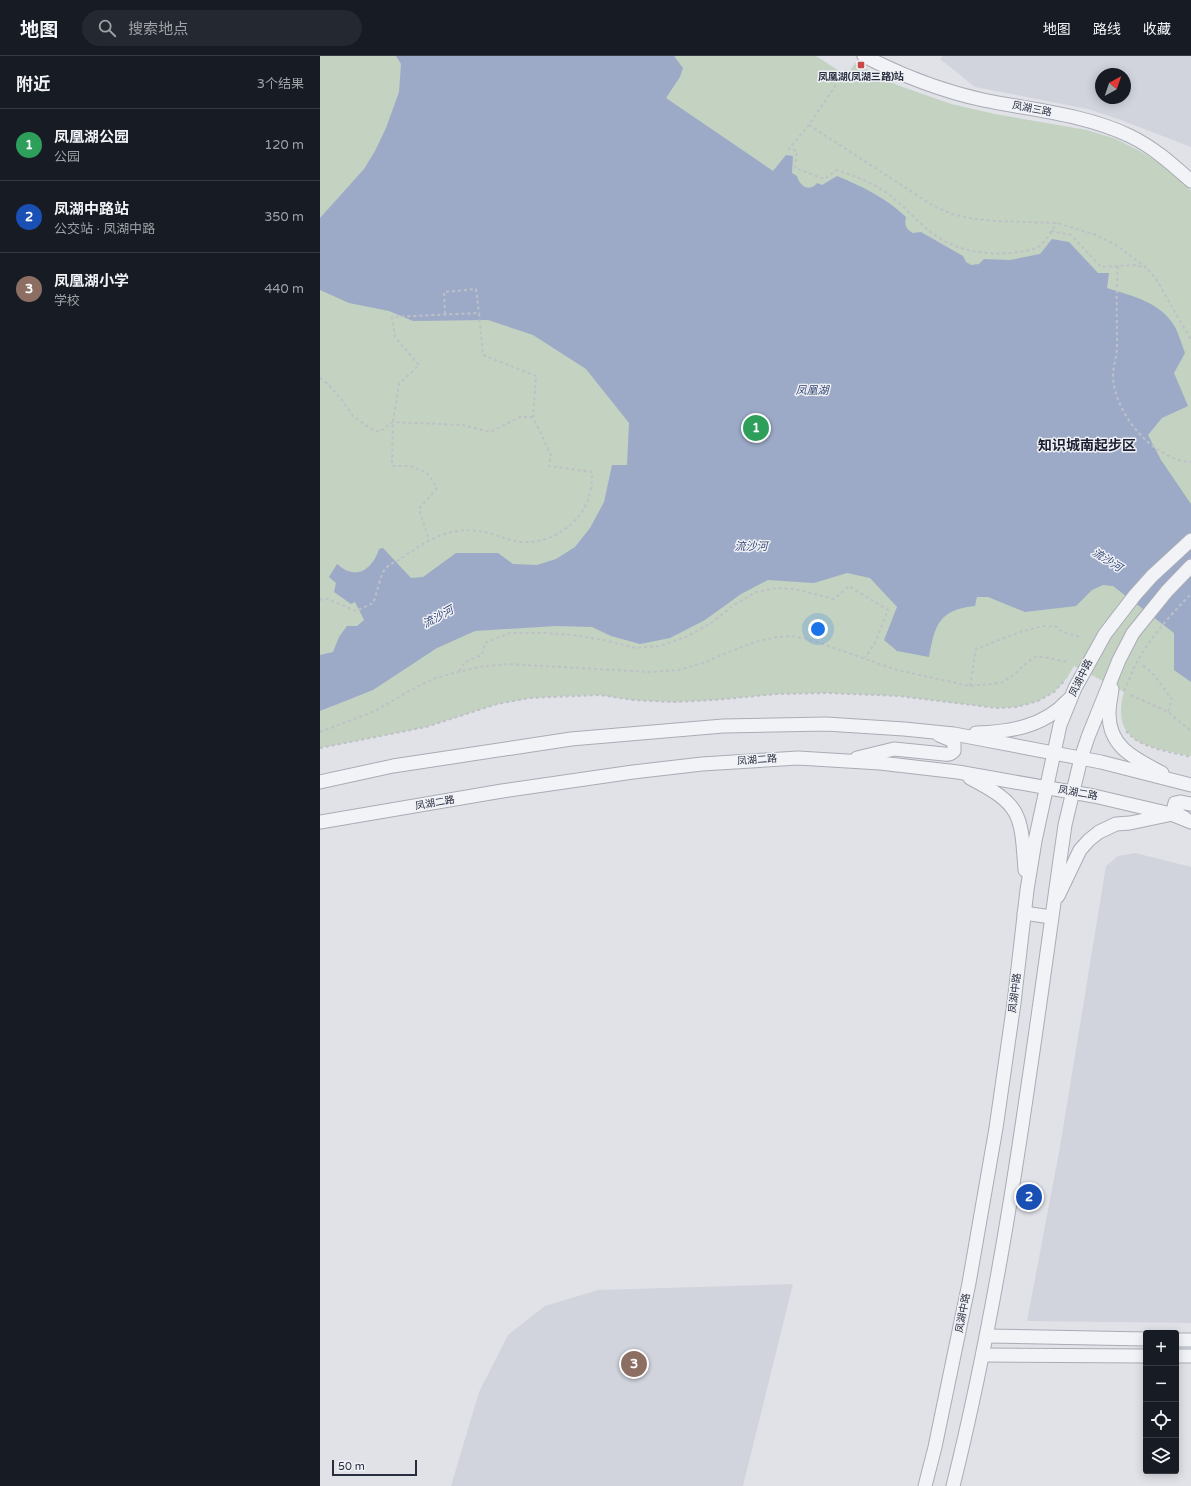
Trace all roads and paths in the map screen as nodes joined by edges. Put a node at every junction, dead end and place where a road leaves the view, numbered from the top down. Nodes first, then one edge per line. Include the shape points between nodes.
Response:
1 (864, 56) edge
2 (846, 70) dead end
3 (808, 125) junction
4 (1191, 181) edge
5 (1057, 223) junction
6 (1051, 231) junction
7 (1118, 266) junction
8 (1146, 268) junction
9 (479, 313) junction
10 (445, 314) junction
11 (1191, 340) edge
12 (320, 378) edge
13 (533, 417) junction
14 (393, 422) junction
15 (1191, 462) edge
16 (429, 540) junction
17 (1191, 540) edge
18 (1191, 566) edge
19 (1191, 594) edge
20 (320, 600) edge
21 (1081, 637) dead end
22 (865, 658) junction
23 (1067, 662) dead end
24 (1143, 666) dead end
25 (1084, 671) junction
26 (458, 672) junction
27 (1114, 673) junction
28 (1067, 678) dead end
29 (970, 686) junction
30 (1124, 692) dead end
31 (1131, 696) dead end
32 (1168, 712) junction
33 (1126, 730) dead end
34 (1191, 730) edge
35 (320, 732) edge
36 (932, 732) junction
37 (954, 734) junction
38 (320, 748) edge
39 (1053, 752) junction
40 (1191, 757) edge
41 (1081, 758) junction
42 (846, 761) junction
43 (958, 772) junction
44 (320, 782) edge
45 (1178, 782) junction
46 (1191, 785) edge
47 (1046, 787) junction
48 (1072, 792) junction
49 (1191, 804) edge
50 (1171, 814) junction
51 (320, 822) edge
52 (1191, 822) edge
53 (1026, 890) junction
54 (1052, 912) junction
55 (1024, 913) junction
56 (987, 1336) junction
57 (1143, 1339) edge
58 (1179, 1340) edge
59 (1191, 1340) edge
60 (983, 1355) junction
61 (1143, 1356) edge
62 (1179, 1356) edge
63 (1191, 1356) edge
64 (925, 1486) edge
65 (953, 1486) edge

1 - 4 street, 凤湖三路 via 893,71 960,94 1075,117 1107,127 1130,136 1150,148
2 - 3 path
3 - 5 path via 932,205 952,214 993,221
3 - 6 path via 789,149 797,150 795,168 824,180 837,170 866,181 898,200 931,233 946,243 988,254 1009,253 1030,250 1043,244
5 - 6 path
5 - 8 path via 1096,235 1116,245
6 - 7 path via 1071,235 1101,266
7 - 8 path via 1135,265
7 - 15 path via 1117,347 1113,374 1115,392 1129,421 1146,442 1172,458
8 - 11 path via 1158,282
9 - 10 path
9 - 10 path via 476,290 444,292
9 - 13 path via 483,355 536,376
10 - 14 path via 392,317 395,337 419,365 399,384
12 - 14 path via 328,384 353,416 368,427 379,432
13 - 14 path via 520,417 490,432 462,426
13 - 16 path via 551,455 549,466 592,472 590,493 584,508 575,520 563,531 533,542 520,542 479,530 449,532
14 - 16 path via 392,466 411,466 426,473 436,488 419,509
16 - 20 path via 385,569 373,603 356,611 325,598
17 - 25 street, 凤湖中路 via 1152,576 1114,622
18 - 27 street via 1133,633
19 - 30 path via 1151,639 1136,663
21 - 29 path via 1062,632 1057,627 1043,626 976,649
22 - 26 path via 792,636 762,640 679,670 650,672 507,664
22 - 26 path via 875,643 888,610 849,586 834,599 794,589 776,588 756,592 686,637 659,646 636,648 608,640 574,635 510,634 485,643 482,655 465,662
22 - 29 path via 913,674
23 - 29 path via 1044,656 1035,657 1001,683
24 - 32 path via 1150,670 1172,699
25 - 37 street via 1072,696 1065,704 1033,724 998,732
25 - 39 street, 凤湖中路 via 1060,725
26 - 35 path via 435,678 375,711
27 - 41 street
27 - 45 street via 1109,713 1113,736 1125,751
28 - 38 path via 1054,692 1038,700 1017,707 997,708 898,696 829,693 777,694 674,702 600,695 530,698 497,704 426,727
31 - 32 path
32 - 34 path
33 - 40 path via 1130,736 1143,744
36 - 37 street
36 - 42 street via 951,740 954,743 954,751 944,754 894,749
36 - 44 street via 826,724 723,726 519,746 393,766
37 - 39 street
39 - 41 street
39 - 47 street, 凤湖中路
41 - 45 street
41 - 48 street
42 - 43 street, 凤湖二路
42 - 51 street, 凤湖二路 via 798,758 641,771 502,791
43 - 47 street, 凤湖二路
43 - 53 street via 992,790 1013,808 1022,832
45 - 46 street
47 - 48 street, 凤湖二路
47 - 53 street, 凤湖中路
48 - 50 street, 凤湖二路
48 - 54 street via 1064,826
49 - 52 street via 1180,802 1175,803 1174,807 1179,815
50 - 52 street, 凤湖二路
50 - 54 street via 1116,824 1089,840 1080,850
53 - 55 street, 凤湖中路
54 - 55 street
54 - 56 street via 1022,1128
55 - 64 street, 凤湖中路 via 996,1128 959,1333
56 - 57 street
56 - 60 street
58 - 59 street
60 - 61 street
60 - 65 street
62 - 63 street

